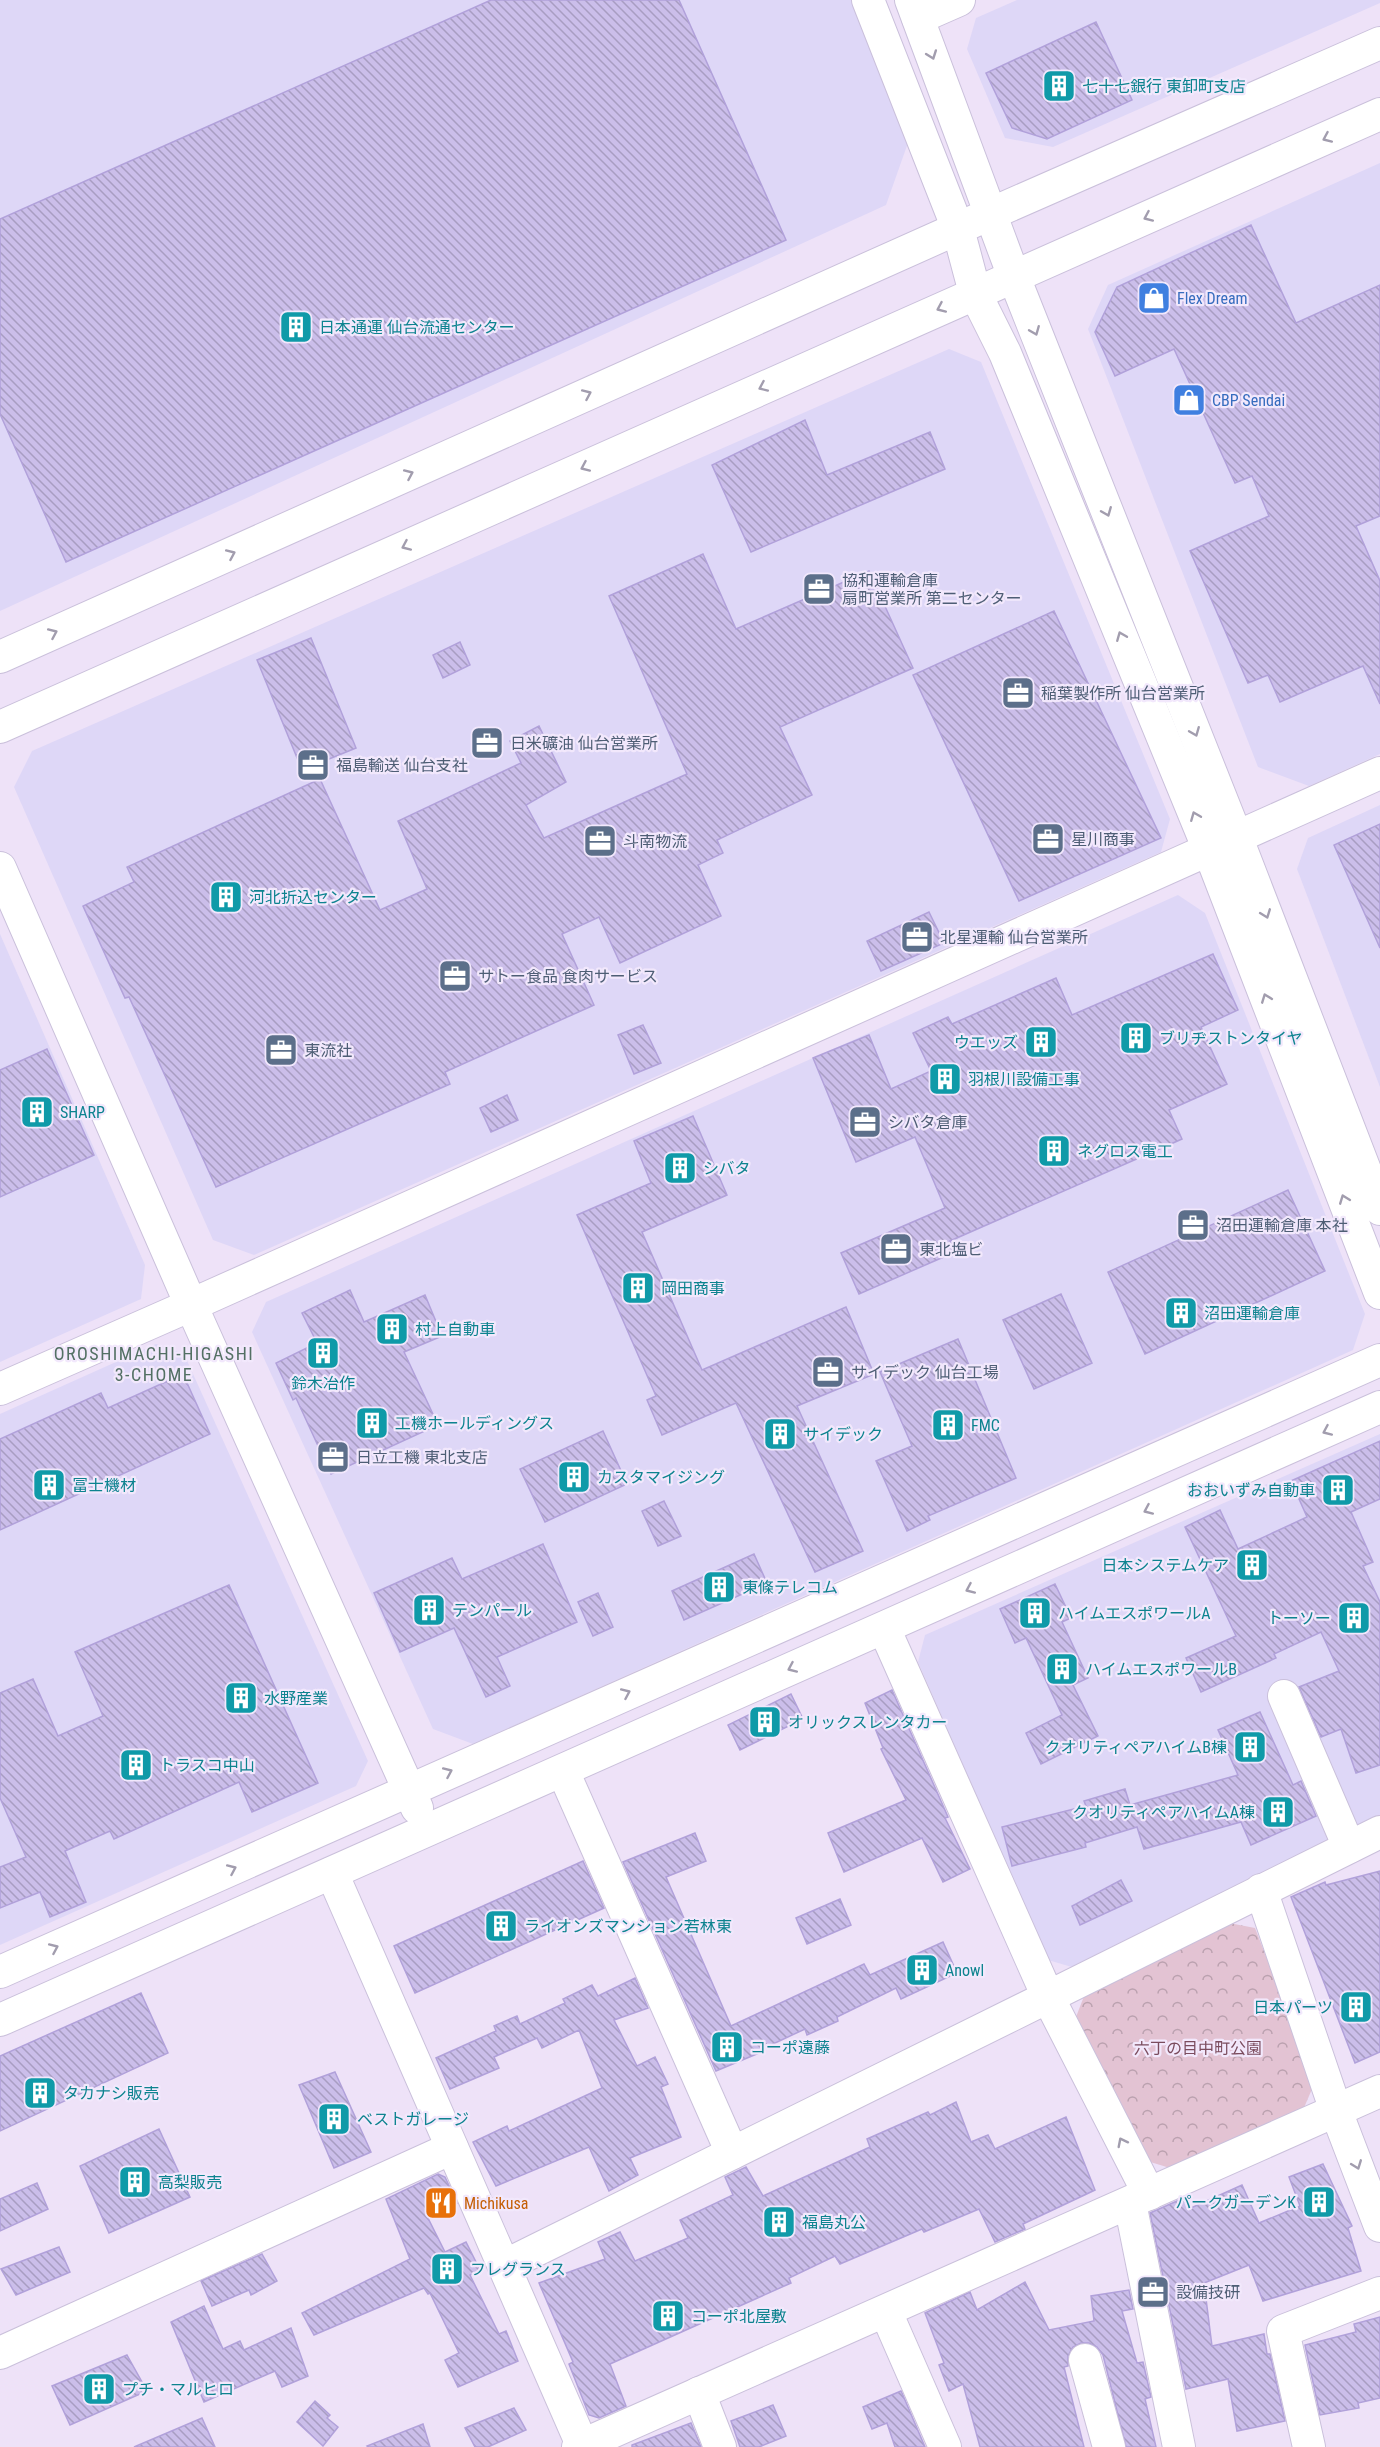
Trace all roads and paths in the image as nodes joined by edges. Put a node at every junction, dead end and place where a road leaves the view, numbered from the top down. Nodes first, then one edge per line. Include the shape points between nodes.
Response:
1 (868, 0) edge
2 (959, 0) edge
3 (915, 9) edge
4 (1380, 43) edge
5 (1380, 114) edge
6 (990, 214) junction
7 (958, 229) junction
8 (1014, 276) junction
9 (975, 293) junction
10 (0, 657) edge
11 (0, 726) edge
12 (1380, 773) edge
13 (1222, 843) junction
14 (0, 868) edge
15 (1380, 1209) edge
16 (1380, 1293) edge
17 (191, 1305) junction
18 (1380, 1360) edge
19 (0, 1389) edge
20 (1380, 1407) edge
21 (884, 1628) junction
22 (1284, 1696) dead end
23 (563, 1770) junction
24 (408, 1790) junction
25 (427, 1830) junction
26 (1380, 1832) edge
27 (1348, 1847) junction
28 (332, 1873) junction
29 (1261, 1890) junction
30 (0, 1972) edge
31 (1048, 1997) junction
32 (0, 2020) edge
33 (1380, 2091) edge
34 (1336, 2110) junction
35 (452, 2148) junction
36 (732, 2153) junction
37 (1139, 2199) junction
38 (1380, 2226) edge
39 (504, 2266) junction
40 (1380, 2293) edge
41 (886, 2312) junction
42 (0, 2353) edge
43 (1085, 2360) dead end
44 (699, 2393) junction
45 (581, 2446) edge
46 (720, 2447) edge
47 (945, 2447) edge
48 (1108, 2447) edge
49 (1179, 2447) edge
50 (1309, 2447) edge

1 - 7 street
2 - 3 street
3 -> 6 street
4 - 6 street
5 -> 8 street
6 - 7 street
6 - 8 street
7 - 9 street
10 -> 7 street
8 - 9 street
8 -> 13 street
9 -> 11 street
13 -> 9 street
12 - 13 street
13 -> 15 street
16 -> 13 street
13 - 17 street
14 - 17 street
17 - 19 street
17 - 24 street
24 -> 18 street
20 -> 21 street
21 -> 23 street
21 - 31 street
22 - 27 street
23 - 25 street
23 - 36 street
24 - 25 street
30 -> 24 street
25 - 28 street
26 - 27 street
27 - 29 street
28 - 32 street
28 - 35 street
29 - 31 street
29 - 34 street
31 - 36 street
37 -> 31 street
33 - 34 street
34 - 37 street
34 -> 38 street
35 - 39 street
35 - 42 street
36 - 39 street
37 - 41 street
37 - 49 street
39 - 45 street
40 - 50 street via 1283,2331
41 - 44 street
41 - 47 street
43 - 48 street
44 - 45 street
44 - 46 street

